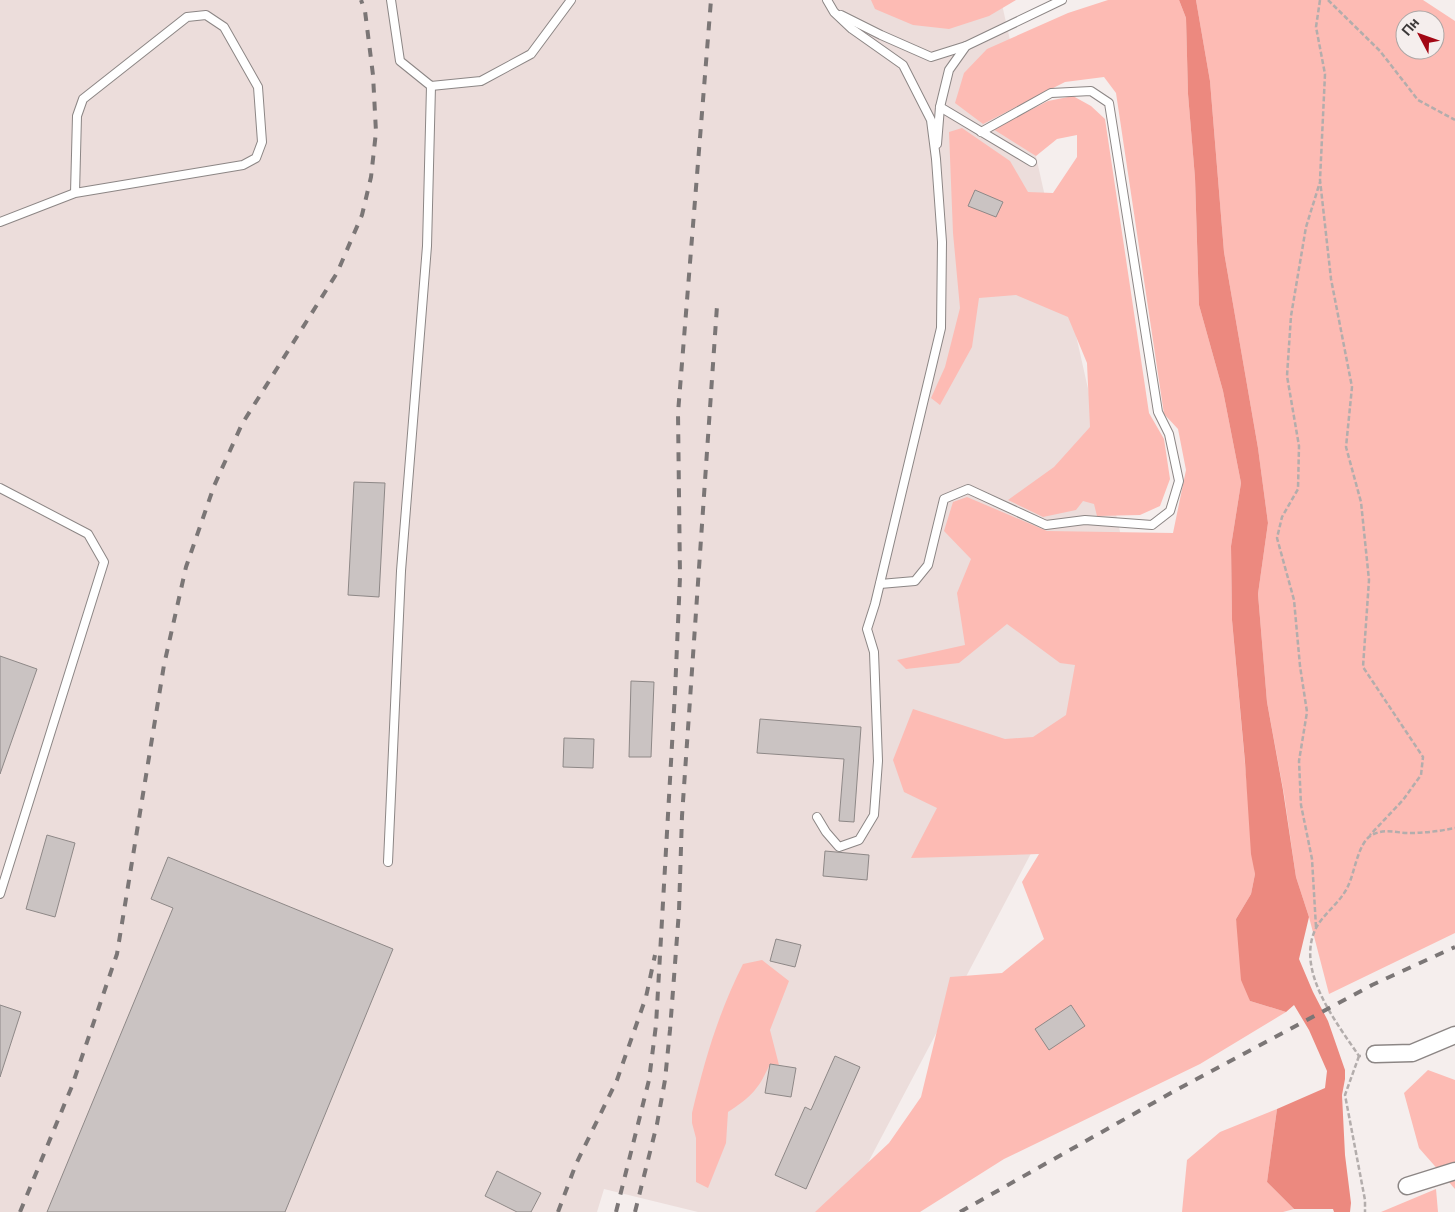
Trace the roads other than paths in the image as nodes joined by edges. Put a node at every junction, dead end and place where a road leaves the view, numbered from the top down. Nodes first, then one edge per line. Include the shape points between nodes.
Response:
1 (391, 0) edge
2 (571, 0) edge
3 (827, 0) edge
4 (1062, 0) edge
5 (834, 12) junction
6 (966, 46) junction
7 (431, 86) junction
8 (940, 107) junction
9 (981, 132) junction
10 (936, 159) junction
11 (1032, 162) dead end
12 (76, 193) junction
13 (0, 222) edge
14 (0, 488) edge
15 (880, 584) junction
16 (818, 817) dead end
17 (388, 862) dead end
18 (0, 894) edge
19 (1455, 1035) edge
20 (1367, 1055) road end
21 (1455, 1171) edge
22 (1407, 1186) dead end

1 - 7 lane via 400,61
2 - 7 lane via 531,54 480,82
3 - 5 lane
4 - 6 lane
5 - 6 lane via 931,56
5 - 10 lane via 903,66 931,120
6 - 8 lane via 949,70
7 - 17 lane via 426,246 401,571
8 - 9 lane
8 - 10 lane
9 - 11 lane
9 - 15 lane via 1051,93 1091,91 1109,104 1158,412 1169,434 1179,481 1170,511 1152,525 1085,520 1046,525 968,489 944,499 928,565 916,581
10 - 15 lane via 942,242 941,328
12 - 12 lane via 77,116 83,98 187,17 206,14 224,27 258,87 262,142 256,158 243,165
12 - 13 lane
14 - 18 lane via 88,534 104,562
15 - 16 lane via 867,628 874,652 878,761 874,815 859,840 839,846
19 - 20 street via 1412,1053
21 - 22 street

